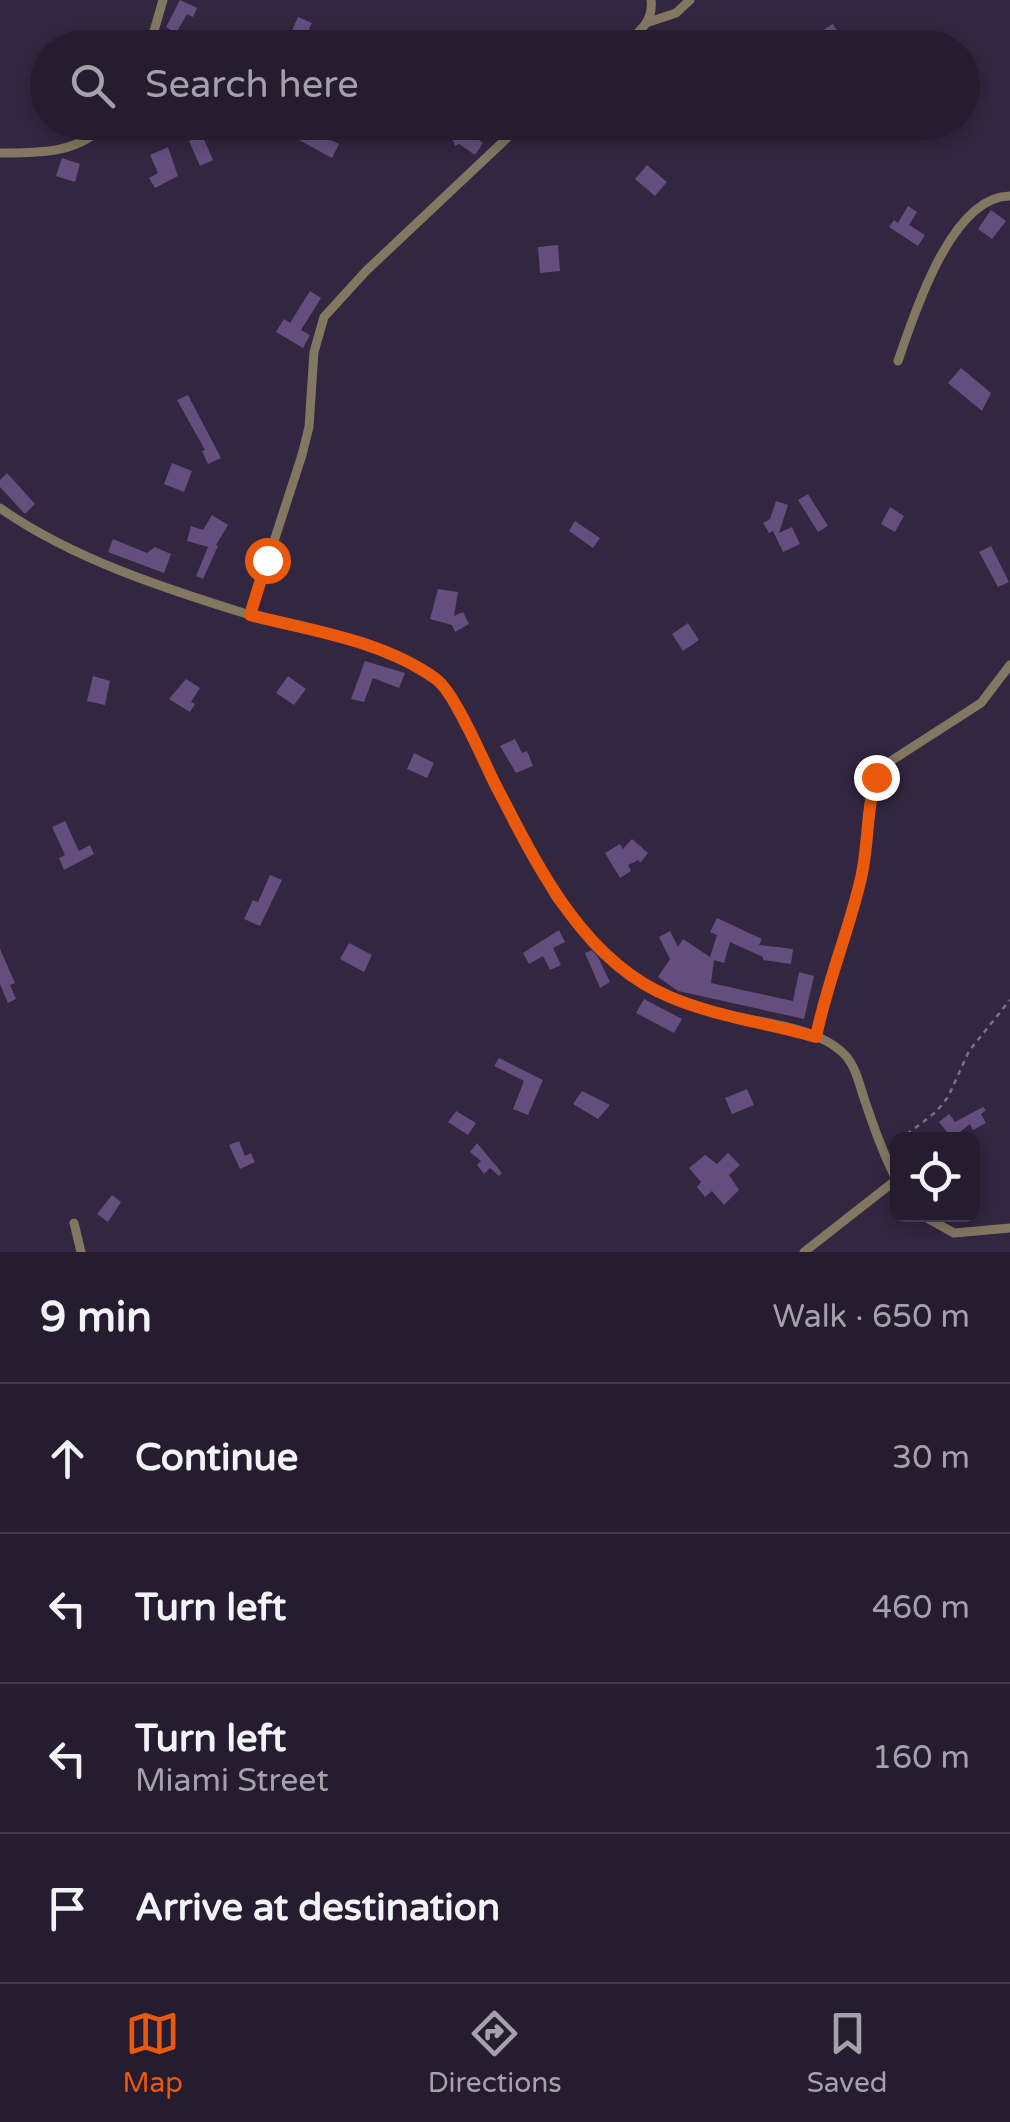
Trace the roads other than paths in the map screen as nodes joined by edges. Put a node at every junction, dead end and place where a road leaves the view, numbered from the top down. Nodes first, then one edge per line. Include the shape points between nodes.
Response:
1 (163, 0) edge
2 (652, 0) edge
3 (690, 0) edge
4 (649, 22) junction
5 (154, 30) edge
6 (640, 30) edge
7 (88, 140) edge
8 (505, 140) edge
9 (0, 153) edge
10 (1010, 196) edge
11 (898, 361) dead end
12 (0, 508) edge
13 (250, 615) junction
14 (1010, 665) edge
15 (816, 1037) junction
16 (890, 1164) edge
17 (890, 1187) edge
18 (74, 1222) dead end
19 (934, 1222) edge
20 (1010, 1228) edge
21 (81, 1252) edge
22 (804, 1252) edge

1 - 5 street
2 - 4 street
3 - 4 street
4 - 6 street
7 - 9 street
8 - 13 street via 324,318 312,366 309,427
10 - 11 street via 981,204 947,245
12 - 13 street via 92,556
13 - 15 street via 366,644 440,683 556,896 629,972 665,996 705,1010
14 - 15 street via 982,703 880,768 866,816 857,894
15 - 16 street via 849,1059
17 - 22 street
18 - 21 street
19 - 20 street via 954,1233

